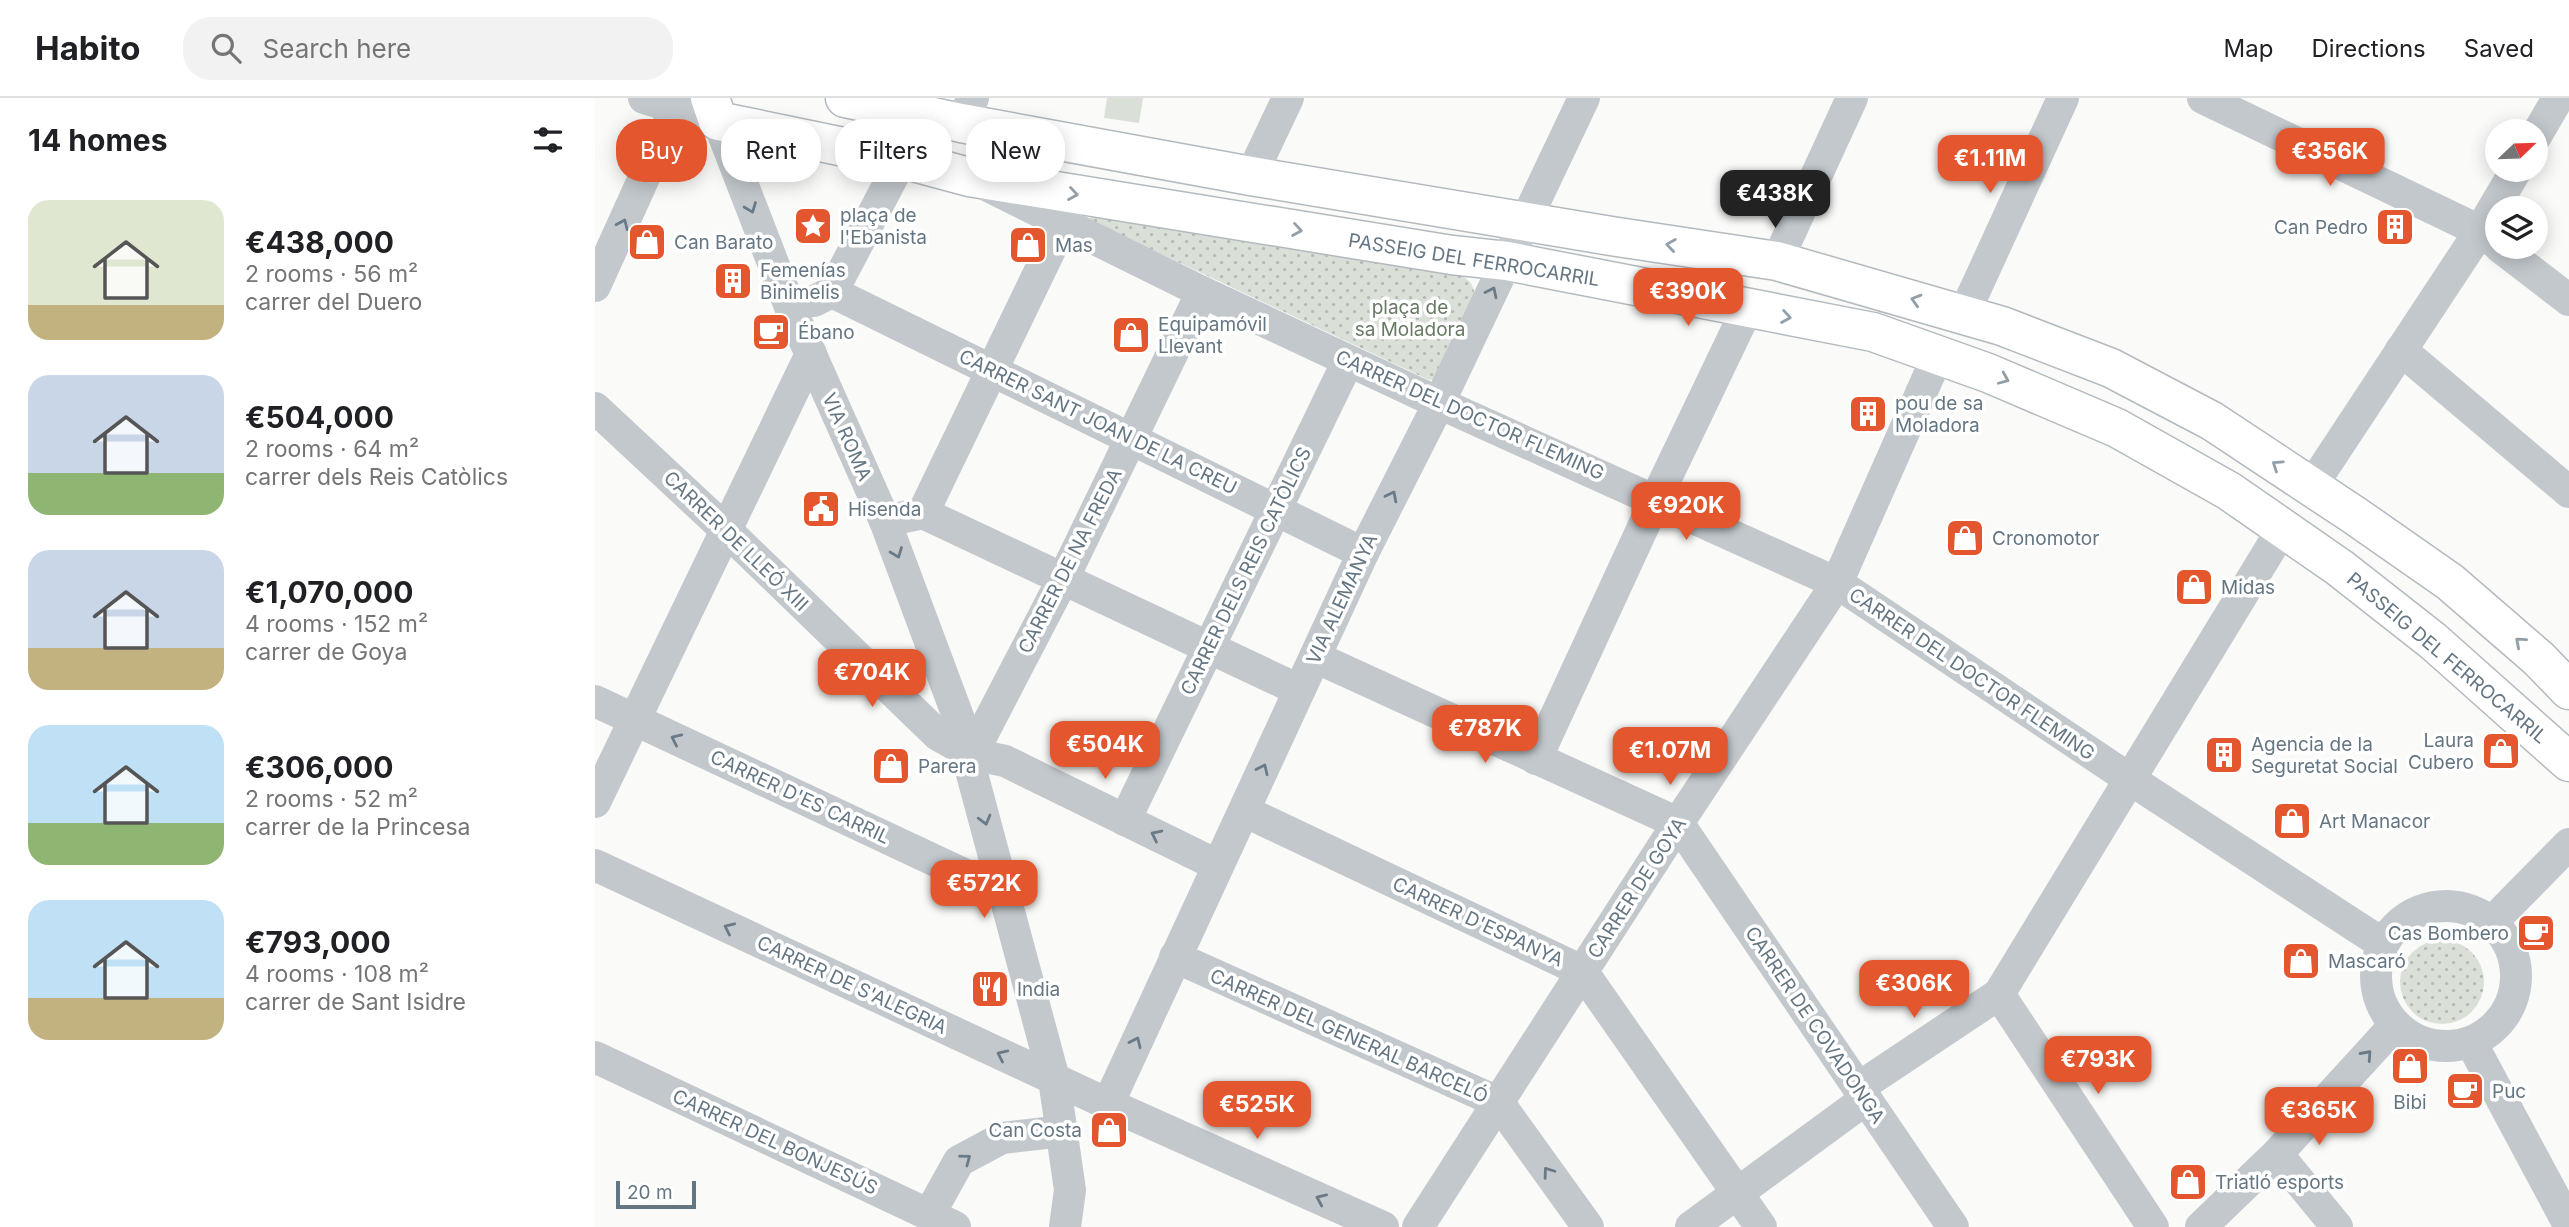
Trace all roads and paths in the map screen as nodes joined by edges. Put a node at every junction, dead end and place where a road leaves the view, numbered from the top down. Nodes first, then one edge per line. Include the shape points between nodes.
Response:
1 (644, 98) edge
2 (845, 98) edge
3 (1288, 98) edge
4 (1584, 98) edge
5 (1852, 98) edge
6 (2063, 98) edge
7 (2203, 98) edge
8 (2558, 98) edge
9 (884, 102) edge
10 (701, 109) edge
11 (967, 111) edge
12 (2546, 119) edge
13 (835, 142) edge
14 (1251, 176) junction
15 (890, 182) edge
16 (979, 182) edge
17 (1000, 182) edge
18 (1525, 222) junction
19 (1063, 223) junction
20 (2485, 238) edge
21 (2485, 249) edge
22 (2515, 259) edge
23 (1507, 261) junction
24 (1777, 261) junction
25 (595, 286) edge
26 (832, 292) junction
27 (1202, 292) junction
28 (2569, 300) edge
29 (1747, 309) junction
30 (792, 312) junction
31 (1964, 314) junction
32 (2401, 350) junction
33 (811, 354) junction
34 (1938, 355) junction
35 (1348, 361) junction
36 (992, 370) junction
37 (1439, 403) junction
38 (595, 408) edge
39 (1132, 439) junction
40 (2311, 487) junction
41 (2569, 492) edge
42 (1656, 499) junction
43 (1275, 510) junction
44 (923, 513) junction
45 (885, 521) junction
46 (2283, 528) junction
47 (726, 530) junction
48 (1363, 553) junction
49 (1064, 577) junction
50 (1837, 583) junction
51 (1209, 648) junction
52 (1315, 657) junction
53 (1299, 690) junction
54 (2569, 690) edge
55 (595, 701) edge
56 (635, 720) junction
57 (972, 754) junction
58 (1536, 759) junction
59 (2569, 762) edge
60 (2128, 778) junction
61 (595, 802) edge
62 (1244, 811) junction
63 (1125, 820) junction
64 (1678, 823) junction
65 (2569, 844) edge
66 (595, 865) edge
67 (1217, 865) junction
68 (1004, 893) junction
69 (2492, 922) junction
70 (2383, 944) junction
71 (1175, 957) junction
72 (1583, 971) junction
73 (1999, 994) junction
74 (2395, 1025) junction
75 (2471, 1042) junction
76 (595, 1057) edge
77 (1054, 1079) junction
78 (1862, 1094) junction
79 (1498, 1102) junction
80 (1108, 1104) junction
81 (1063, 1130) junction
82 (2277, 1154) junction
83 (1738, 1194) junction
84 (942, 1221) edge
85 (2569, 1225) edge
86 (1065, 1227) edge
87 (1383, 1227) edge
88 (1418, 1227) edge
89 (1588, 1227) edge
90 (1691, 1227) edge
91 (1761, 1227) edge
92 (1952, 1227) edge
93 (2153, 1227) edge
94 (2201, 1227) edge
95 (2337, 1227) edge

1 - 10 street
2 - 9 main road
3 - 14 street
4 - 18 street, VIA ALEMANYA
5 - 24 street
6 - 31 street
7 - 20 street
8 - 12 street
9 - 11 main road
10 - 13 main road, PASSEIG DEL FERROCARRIL
25 -> 10 street
10 -> 30 street, VIA ROMA
11 - 14 main road
14 - 18 main road
15 - 26 street
16 - 19 street, CARRER DEL DOCTOR FLEMING
17 -> 23 main road, PASSEIG DEL FERROCARRIL
18 - 23 street, VIA ALEMANYA
24 -> 18 main road
19 - 27 street, CARRER DEL DOCTOR FLEMING
19 - 36 street
21 - 32 street
22 - 28 street
23 - 29 main road, PASSEIG DEL FERROCARRIL
37 -> 23 street, VIA ALEMANYA
31 -> 24 main road
26 - 30 street
26 - 36 street, CARRER SANT JOAN DE LA CREU
27 - 35 street, CARRER DEL DOCTOR FLEMING
27 - 39 street, CARRER DE NA FREDA
29 -> 34 main road, PASSEIG DEL FERROCARRIL via 1873,332
29 - 42 street
30 - 33 street, VIA ROMA
40 -> 31 main road via 2212,421 2111,368
32 - 40 street
32 - 41 street
33 - 45 street, VIA ROMA
33 - 47 street
34 -> 46 main road, PASSEIG DEL FERROCARRIL via 2117,428 2229,491
34 - 50 street, CARRER DE GOYA
35 - 37 street, CARRER DEL DOCTOR FLEMING
35 - 43 street, CARRER DELS REIS CATÒLICS
36 - 39 street, CARRER SANT JOAN DE LA CREU
36 - 44 street
37 - 42 street, CARRER DEL DOCTOR FLEMING
48 -> 37 street, VIA ALEMANYA
38 - 47 street, CARRER DE LLEÓ XIII
39 - 43 street, CARRER SANT JOAN DE LA CREU
39 - 49 street, CARRER DE NA FREDA
54 -> 40 main road via 2450,582
42 - 50 street, CARRER DEL DOCTOR FLEMING
42 - 58 street
43 - 48 street, CARRER SANT JOAN DE LA CREU
43 - 51 street, CARRER DELS REIS CATÒLICS
44 - 45 street
44 - 49 street
45 -> 57 street, VIA ROMA
46 - 59 main road, PASSEIG DEL FERROCARRIL via 2433,641
46 - 60 street
47 - 56 street
47 - 57 street, CARRER DE LLEÓ XIII via 938,735
48 - 52 street, VIA ALEMANYA
49 - 51 street
49 - 57 street, CARRER DE NA FREDA
50 - 60 street, CARRER DEL DOCTOR FLEMING
50 - 64 street, CARRER DE GOYA
51 - 53 street
51 - 63 street, CARRER DELS REIS CATÒLICS
52 - 53 street, VIA ALEMANYA
52 - 58 street
62 -> 53 street, VIA ALEMANYA
55 - 56 street, CARRER D'ES CARRIL
56 - 61 street
68 -> 56 street, CARRER D'ES CARRIL
57 - 63 street, CARRER DE LLEÓ XIII via 1005,761
57 -> 68 street, VIA ROMA via 972,774
58 - 64 street
60 - 70 street, CARRER DEL DOCTOR FLEMING
60 - 73 street
62 - 67 street, VIA ALEMANYA
62 - 72 street, CARRER D'ESPANYA
67 -> 63 street, CARRER DE LLEÓ XIII
64 - 72 street, CARRER DE GOYA
64 - 78 street, CARRER DE COVADONGA
65 - 69 street
77 -> 66 street, CARRER DE S'ALEGRIA
67 - 71 street, VIA ALEMANYA
68 - 77 street, VIA ROMA
69 - 70 street via 2474,911 2432,906 2395,926
69 - 75 street via 2507,941 2515,964 2515,988 2500,1021
70 - 74 street via 2376,964 2376,986 2382,1007
71 - 79 street, CARRER DEL GENERAL BARCELÓ
80 -> 71 street, VIA ALEMANYA
72 - 79 street, CARRER DE GOYA
72 - 83 street, CARRER D'ESPANYA
73 - 78 street
73 - 93 street
74 - 75 street via 2430,1045 2451,1047
82 -> 74 street
75 - 85 street
76 - 84 street, CARRER DEL BONJESÚS
77 - 80 street, CARRER DE S'ALEGRIA
77 - 81 street, VIA ROMA
78 - 83 street
78 - 92 street, CARRER DE COVADONGA
79 - 88 street, CARRER DE GOYA
89 -> 79 street, CARRER DEL GENERAL BARCELÓ
87 -> 80 street, CARRER DE S'ALEGRIA
84 -> 81 street via 959,1161 1002,1138
81 - 86 street, VIA ROMA via 1070,1190
82 - 94 street
82 - 95 street
83 - 90 street
83 - 91 street, CARRER D'ESPANYA

